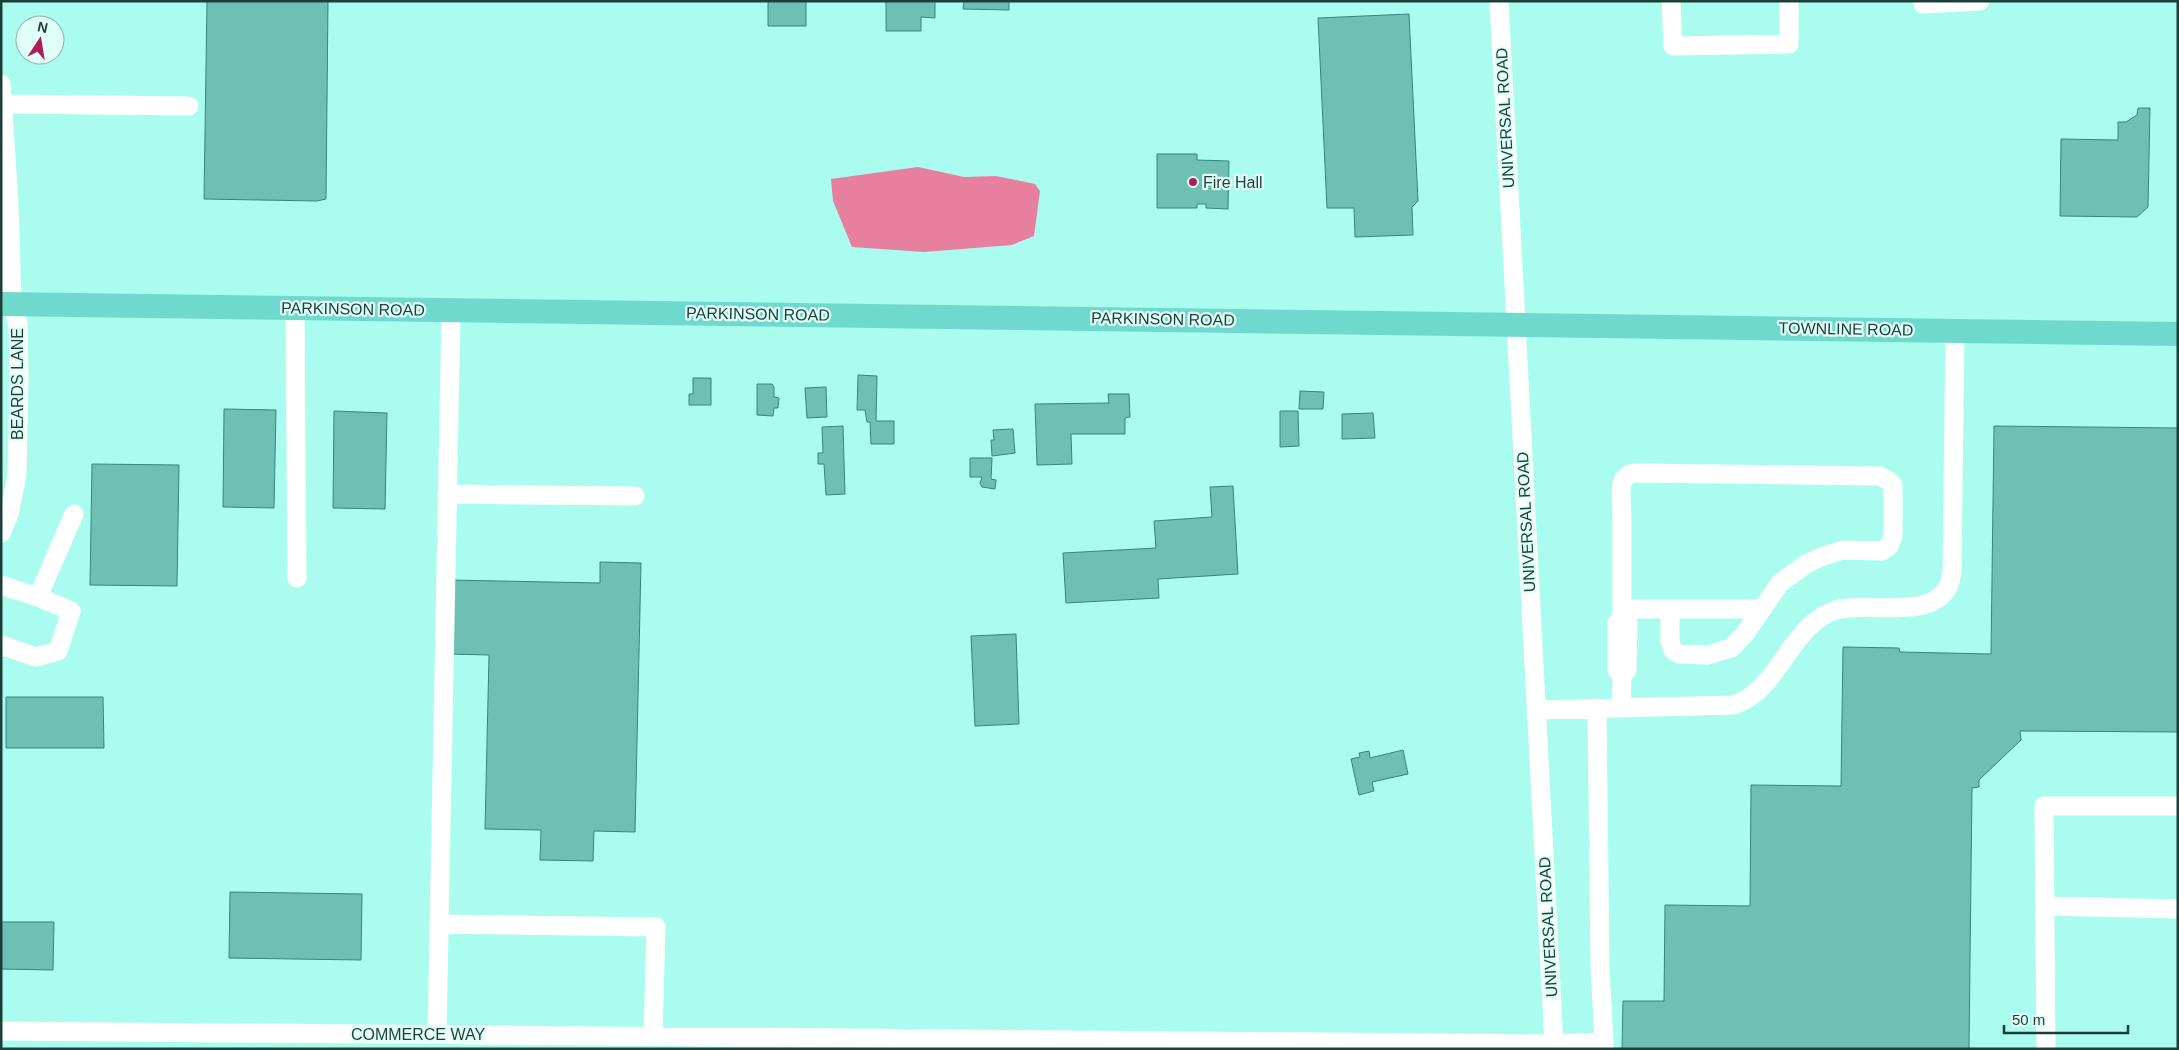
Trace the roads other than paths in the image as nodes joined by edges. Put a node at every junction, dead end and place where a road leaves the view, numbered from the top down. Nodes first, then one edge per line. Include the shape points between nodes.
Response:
1 (1499, 1) edge
2 (1671, 1) edge
3 (1789, 1) edge
4 (1923, 1) edge
5 (1980, 1) edge
6 (1, 84) edge
7 (2, 104) edge
8 (189, 106) dead end
9 (7, 304) edge
10 (295, 309) junction
11 (451, 311) junction
12 (1515, 324) junction
13 (1955, 331) junction
14 (2178, 334) edge
15 (9, 475) edge
16 (447, 494) junction
17 (635, 496) dead end
18 (74, 514) dead end
19 (1, 533) edge
20 (297, 578) dead end
21 (1, 585) edge
22 (38, 597) junction
23 (1670, 609) junction
24 (1760, 609) junction
25 (1622, 614) junction
26 (1, 645) edge
27 (1597, 708) junction
28 (1621, 708) junction
29 (1536, 710) junction
30 (2178, 806) edge
31 (2045, 906) junction
32 (2178, 909) edge
33 (439, 924) junction
34 (1, 1031) edge
35 (437, 1035) junction
36 (654, 1036) junction
37 (520, 1042) edge
38 (1065, 1044) edge
39 (1554, 1044) junction
40 (1604, 1045) edge
41 (2046, 1049) edge

1 - 12 street, UNIVERSAL ROAD
2 - 3 street via 1673,46 1789,44
4 - 5 street via 1923,4
6 - 7 street, BEARDS LANE
7 - 8 street
7 - 9 street, BEARDS LANE via 9,202
9 - 10 main road, PARKINSON ROAD
9 - 15 street, BEARDS LANE via 18,324
10 - 11 main road, PARKINSON ROAD
10 - 20 street
11 - 12 main road, PARKINSON ROAD
11 - 16 street
12 - 13 main road, TOWNLINE ROAD
12 - 29 street, UNIVERSAL ROAD
13 - 14 main road, TOWNLINE ROAD
13 - 28 street via 1952,573 1948,588 1939,597 1922,605 1892,609 1855,606 1834,611 1804,633 1758,692 1748,700 1734,705
15 - 19 street, BEARDS LANE via 9,514
16 - 17 street
16 - 33 street
18 - 22 street
21 - 22 street
22 - 26 street via 71,611 58,651 36,657
23 - 24 street
23 - 24 street via 1673,650 1679,654 1708,655 1731,648 1744,635
23 - 25 street
24 - 25 street via 1780,583 1806,564 1843,550 1882,551 1889,546 1893,536 1893,486 1889,480 1880,476 1628,474 1622,482
25 - 28 street via 1628,623 1628,670 1622,676
27 - 28 street
27 - 29 street
27 - 40 street
29 - 39 street, UNIVERSAL ROAD
30 - 31 street via 2044,806
31 - 32 street
31 - 41 street
33 - 35 street
33 - 36 street via 656,927
34 - 35 street, COMMERCE WAY
35 - 37 street, COMMERCE WAY
36 - 37 street, COMMERCE WAY
36 - 38 street, COMMERCE WAY
38 - 39 street, COMMERCE WAY
39 - 40 street, COMMERCE WAY

